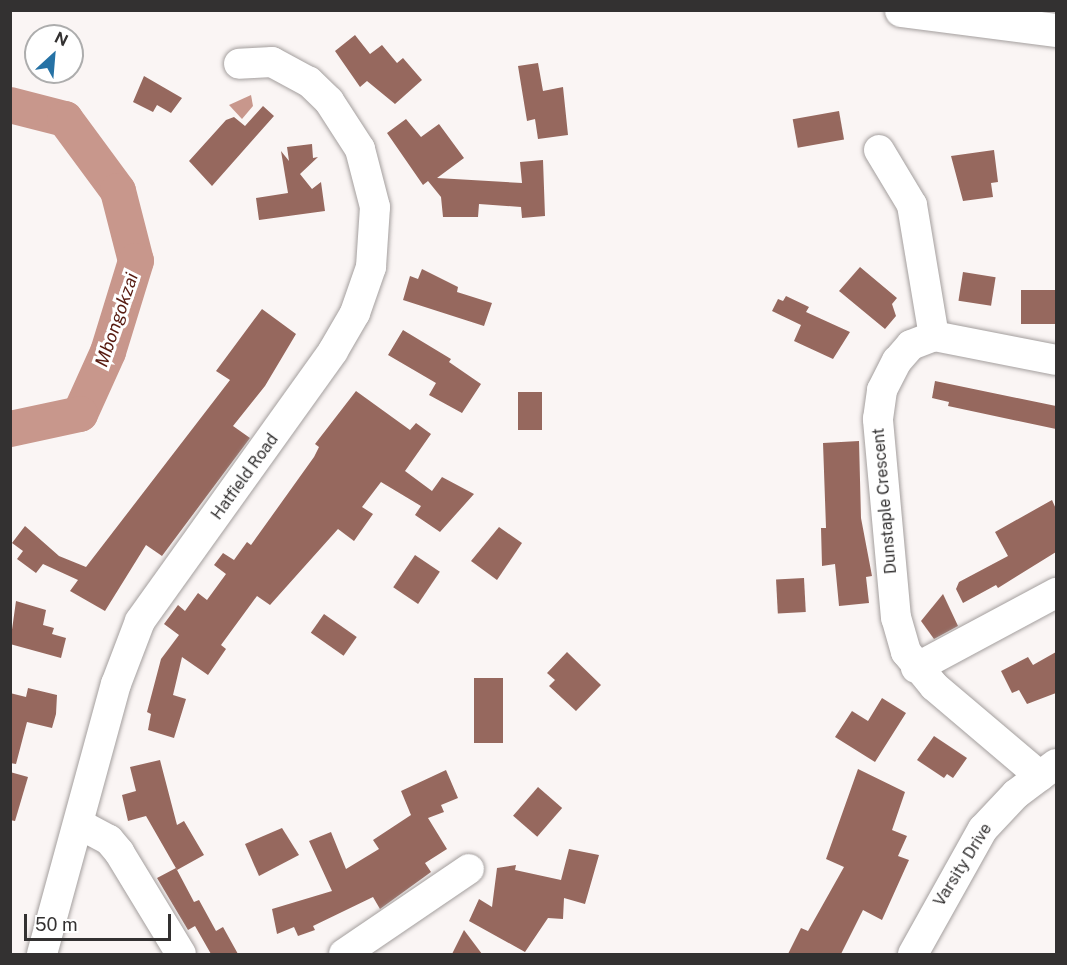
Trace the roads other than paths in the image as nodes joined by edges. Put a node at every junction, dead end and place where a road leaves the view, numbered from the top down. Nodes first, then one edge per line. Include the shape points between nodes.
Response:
1 (901, 10) edge
2 (1056, 30) edge
3 (239, 64) dead end
4 (879, 150) dead end
5 (933, 336) junction
6 (1056, 360) edge
7 (1056, 593) edge
8 (916, 668) junction
9 (1048, 770) edge
10 (79, 824) junction
11 (469, 870) dead end
12 (42, 954) edge
13 (181, 954) edge
14 (344, 954) edge
15 (913, 954) edge

1 - 2 highway
3 - 10 street, Hatfield Road via 272,62 309,82 329,101 360,149 375,207 371,267 355,314 333,351 140,621 116,684
4 - 5 street via 912,205
5 - 6 street
5 - 8 street, Dunstaple Crescent via 911,345 897,361 882,390 878,419 896,618
7 - 8 street
8 - 9 street, Dunstaple Crescent
9 - 15 street, Varsity Drive via 999,810 972,844
10 - 12 street, Hatfield Road
10 - 13 street via 110,840
11 - 14 street

